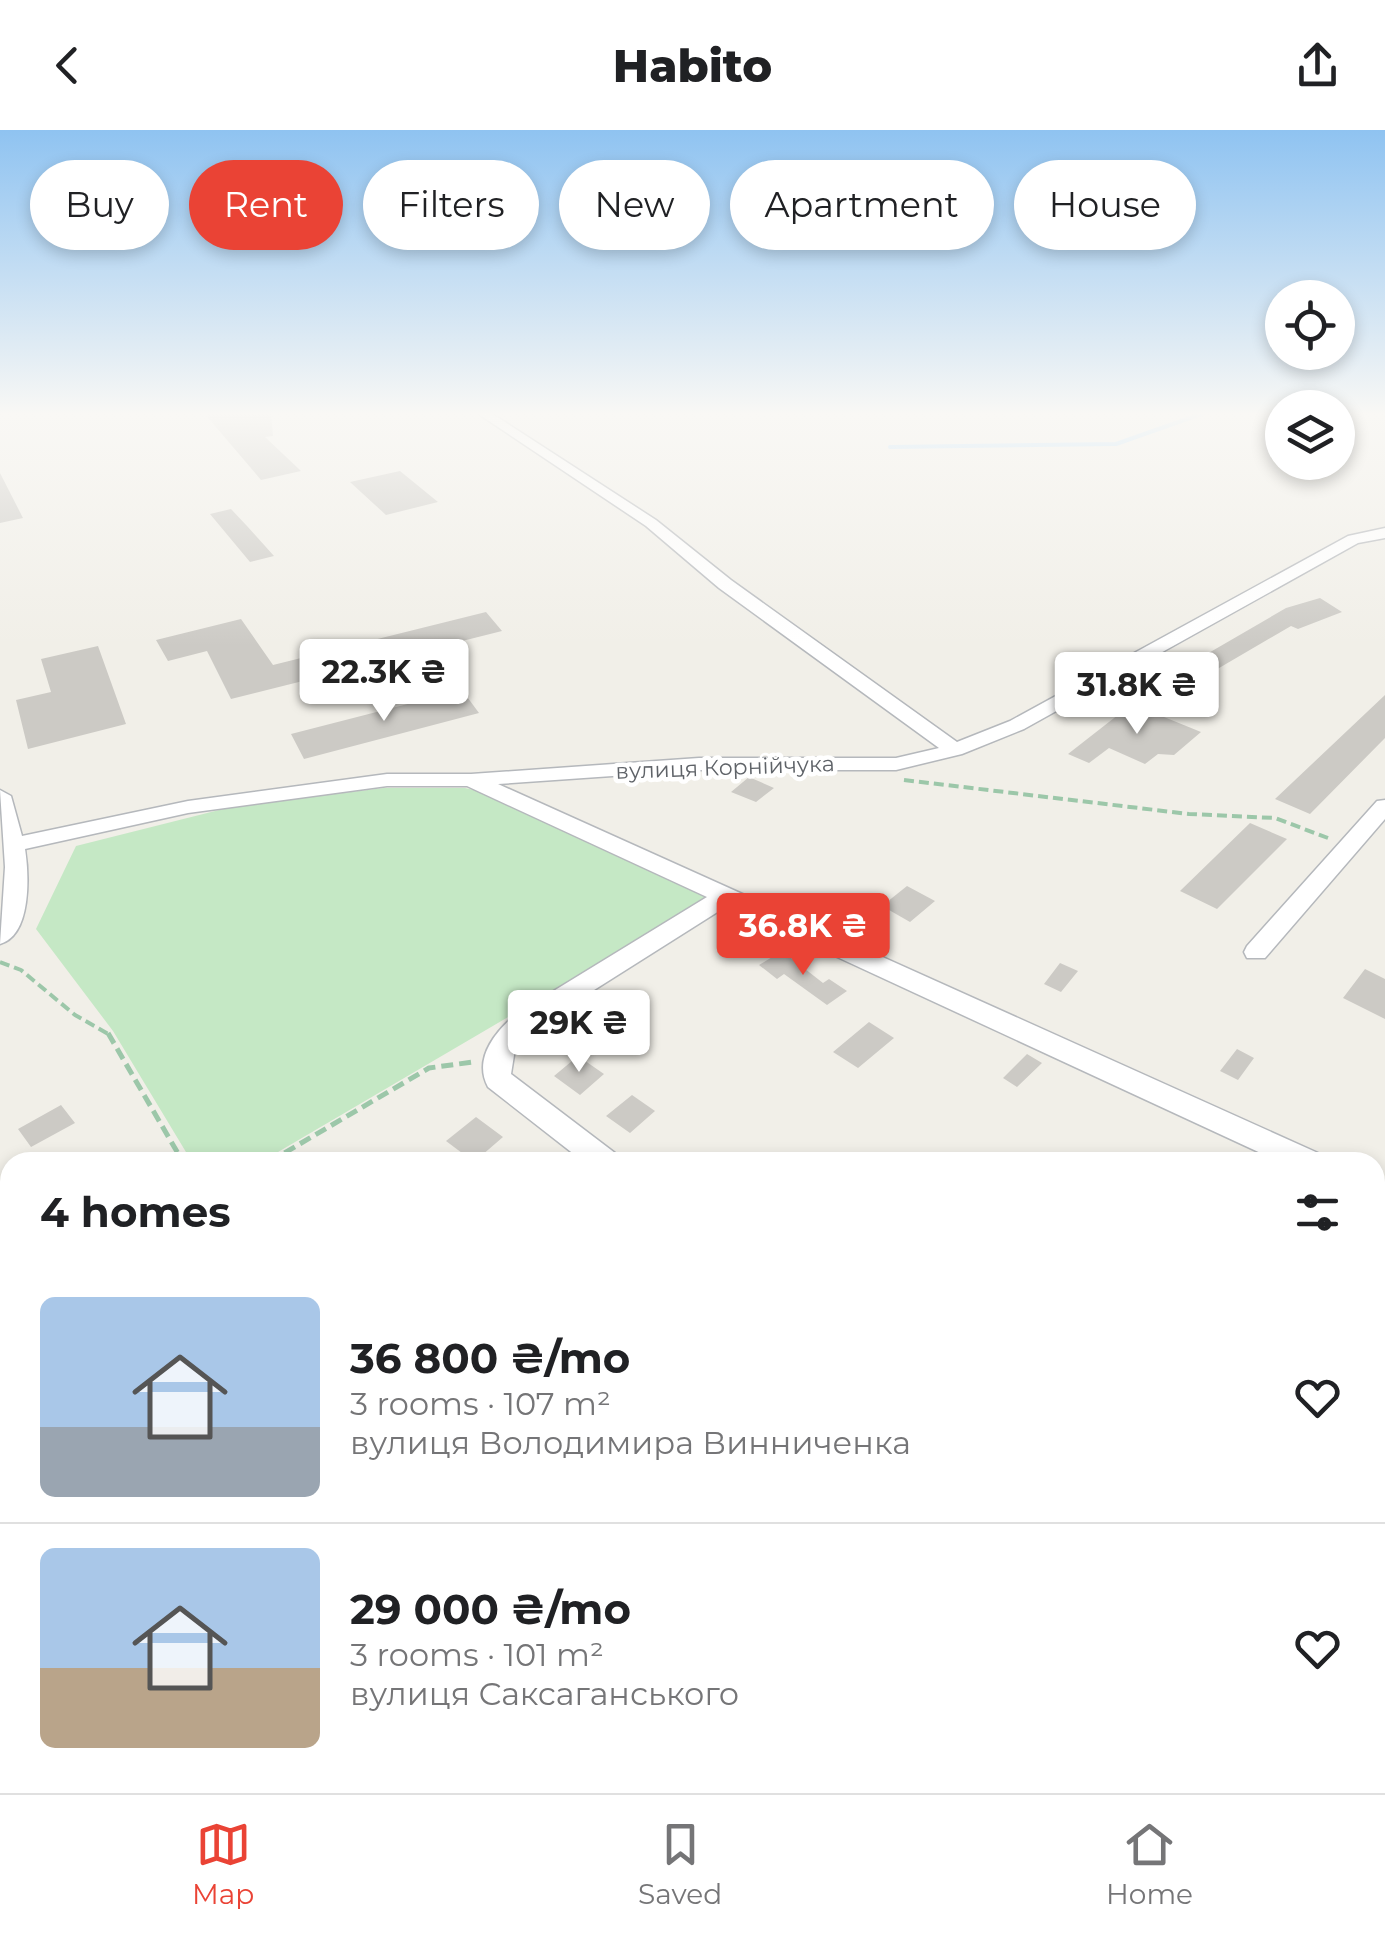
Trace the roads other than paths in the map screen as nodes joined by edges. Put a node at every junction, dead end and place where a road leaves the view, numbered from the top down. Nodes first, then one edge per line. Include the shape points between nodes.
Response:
1 (602, 491) edge
2 (1385, 533) edge
3 (955, 750) junction
4 (471, 780) junction
5 (0, 796) edge
6 (1385, 806) edge
7 (15, 844) junction
8 (728, 896) junction
9 (0, 936) edge
10 (1256, 952) dead end
11 (591, 1152) edge
12 (1286, 1152) edge

1 - 3 street
2 - 3 street, вулиця Корнійчука via 1354,538 1017,724
3 - 4 street, вулиця Корнійчука via 896,764 699,764
4 - 7 street, вулиця Корнійчука via 387,780 223,802
4 - 8 street
5 - 7 street
6 - 10 street
7 - 9 street via 17,890
8 - 11 street via 507,1039 497,1058 498,1079
8 - 12 street

